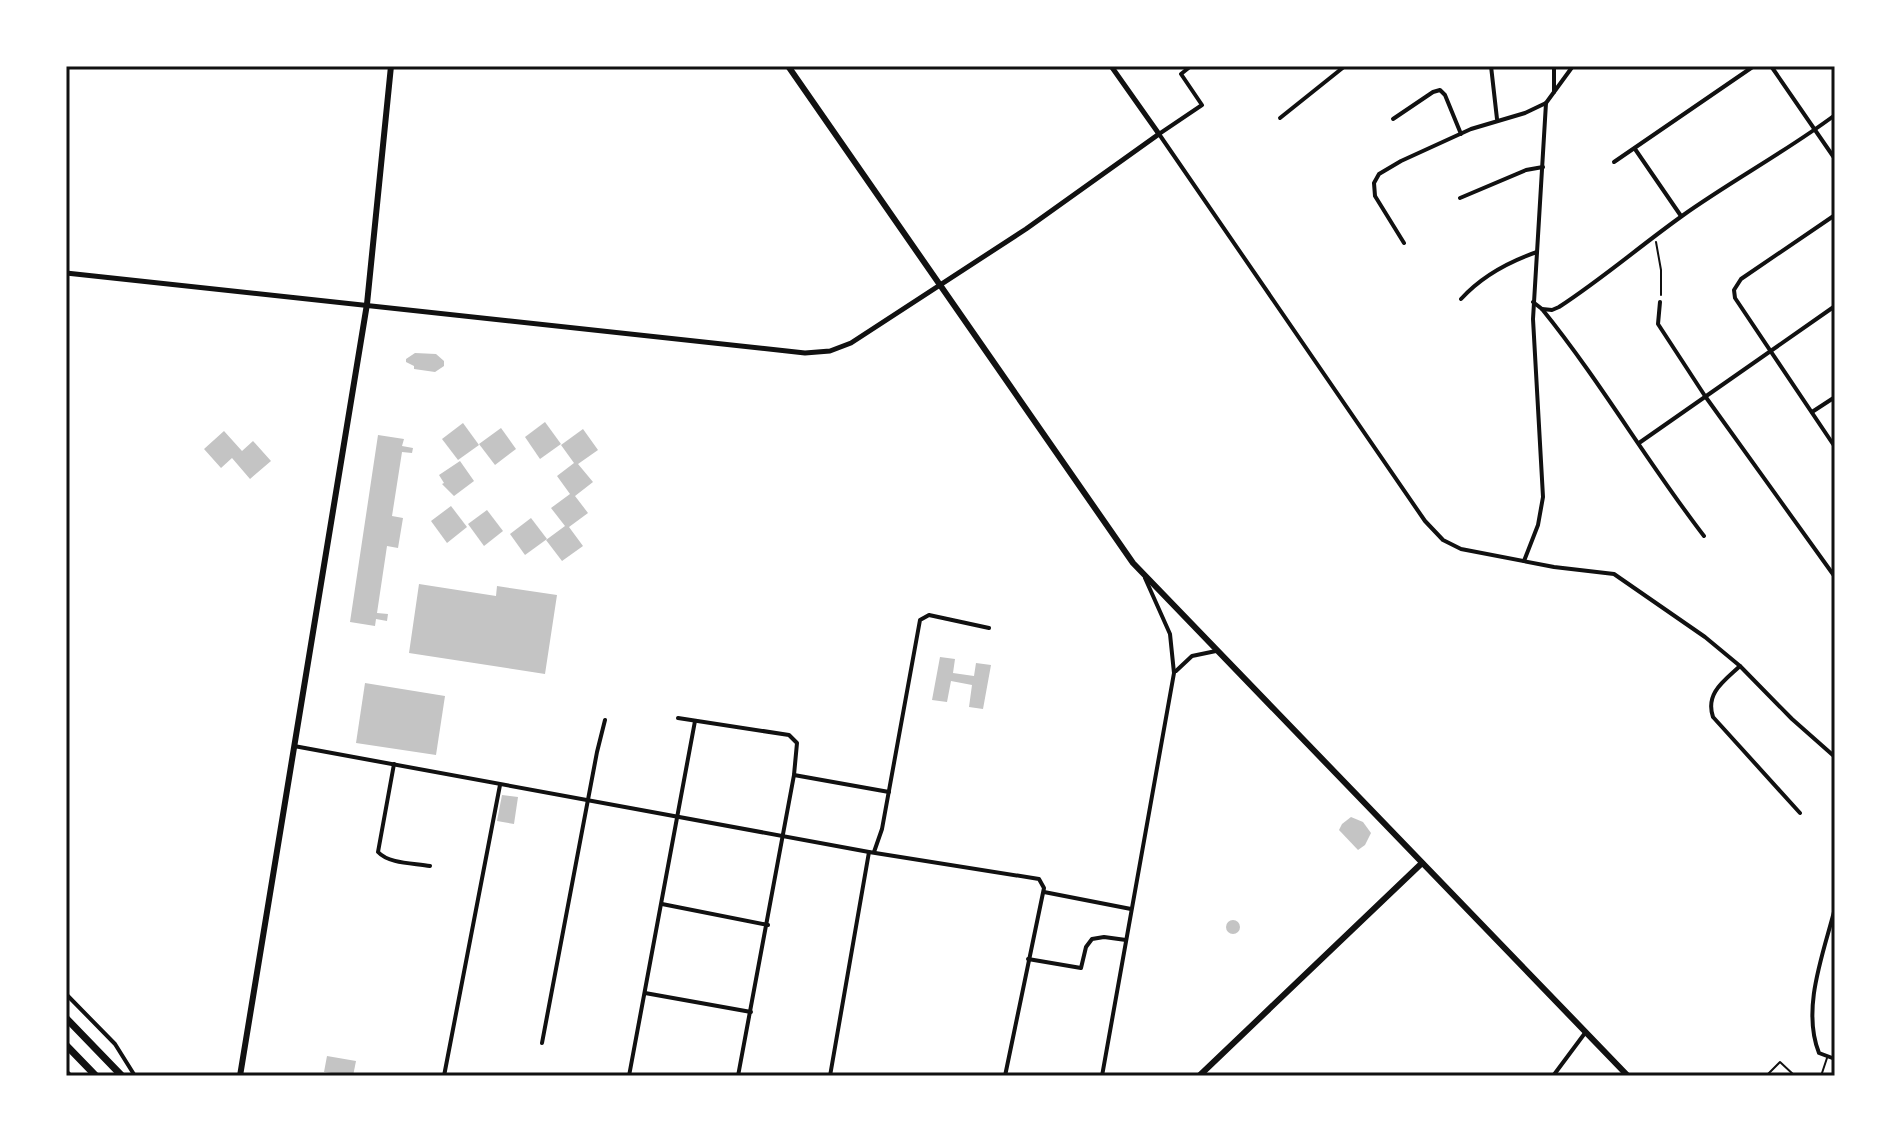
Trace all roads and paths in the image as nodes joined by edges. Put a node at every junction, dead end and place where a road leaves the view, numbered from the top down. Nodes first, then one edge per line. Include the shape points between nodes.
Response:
1 (391, 66) edge
2 (788, 66) edge
3 (1111, 66) edge
4 (1191, 66) edge
5 (1345, 66) edge
6 (1491, 66) edge
7 (1554, 66) edge
8 (1573, 66) edge
9 (1754, 66) edge
10 (1771, 66) edge
11 (1554, 93) junction
12 (1546, 103) junction
13 (1835, 115) edge
14 (1280, 118) dead end
15 (1393, 119) dead end
16 (1497, 119) junction
17 (1814, 127) junction
18 (1159, 134) junction
19 (1461, 134) junction
20 (1635, 149) junction
21 (1835, 159) edge
22 (1614, 162) dead end
23 (1543, 167) junction
24 (1460, 198) dead end
25 (1835, 215) edge
26 (1681, 216) junction
27 (1655, 237) junction
28 (1404, 243) dead end
29 (1537, 252) junction
30 (66, 273) edge
31 (939, 285) junction
32 (1461, 299) dead end
33 (1533, 302) junction
34 (1660, 302) joint
35 (367, 304) junction
36 (1835, 306) edge
37 (1542, 309) junction
38 (1770, 350) junction
39 (1705, 396) junction
40 (1835, 397) edge
41 (1812, 412) junction
42 (1639, 443) junction
43 (1835, 447) edge
44 (1704, 536) dead end
45 (1524, 561) junction
46 (1835, 575) edge
47 (1144, 576) junction
48 (989, 628) dead end
49 (1216, 651) junction
50 (1740, 666) junction
51 (1174, 673) junction
52 (678, 718) dead end
53 (605, 720) dead end
54 (695, 721) junction
55 (294, 746) junction
56 (1835, 757) edge
57 (394, 764) junction
58 (794, 775) junction
59 (500, 785) junction
60 (889, 792) junction
61 (589, 800) junction
62 (1800, 813) dead end
63 (677, 816) junction
64 (782, 836) junction
65 (872, 852) junction
66 (1422, 863) junction
67 (430, 866) dead end
68 (1044, 892) junction
69 (662, 904) junction
70 (1835, 908) edge
71 (1132, 909) junction
72 (768, 925) junction
73 (1126, 940) junction
74 (1028, 959) junction
75 (645, 993) junction
76 (66, 994) edge
77 (751, 1012) junction
78 (66, 1018) edge
79 (1586, 1032) junction
80 (542, 1043) dead end
81 (66, 1045) edge
82 (1827, 1058) junction
83 (1835, 1059) edge
84 (66, 1071) edge
85 (71, 1076) edge
86 (96, 1076) edge
87 (122, 1076) edge
88 (135, 1076) edge
89 (240, 1076) edge
90 (444, 1076) edge
91 (629, 1076) edge
92 (738, 1076) edge
93 (830, 1076) edge
94 (1005, 1076) edge
95 (1102, 1076) edge
96 (1199, 1076) edge
97 (1553, 1076) edge
98 (1628, 1076) edge
99 (1766, 1076) edge
100 (1795, 1076) edge
101 (1821, 1076) edge

1 - 35 main road
2 - 31 main road
3 - 18 street
4 - 18 street via 1181,74 1202,105
5 - 14 street
6 - 16 street
7 - 11 street
8 - 11 street
9 - 20 street
10 - 17 street
11 - 12 street
12 - 16 street
12 - 23 street
13 - 17 street
15 - 19 street via 1440,90
16 - 19 street
17 - 21 street
17 - 26 street
18 - 31 street
18 - 45 street via 1435,533 1461,549
19 - 28 street via 1375,179 1375,196
20 - 22 street
20 - 26 street
23 - 24 street
23 - 29 street
25 - 38 street via 1741,279 1734,290
26 - 27 street
27 - 34 path
27 - 37 street via 1559,307
29 - 32 street via 1496,270
29 - 33 street
30 - 35 street
31 - 35 street via 851,343 813,353
31 - 47 main road
33 - 37 street
33 - 45 street via 1543,497
34 - 39 street via 1658,324
35 - 55 main road
36 - 38 street
37 - 42 street
38 - 39 street
38 - 41 street
39 - 42 street
39 - 46 street
40 - 41 street
41 - 43 street
42 - 44 street
45 - 50 street via 1614,574
47 - 49 main road
47 - 51 street via 1170,634
48 - 60 street via 929,615 921,618
49 - 51 street via 1192,656
49 - 66 main road
50 - 56 street
50 - 62 street via 1713,694 1713,717
51 - 71 street
52 - 54 street
53 - 61 street
54 - 58 street via 789,735 797,751
54 - 63 street
55 - 57 street
55 - 89 main road
57 - 59 street
57 - 67 street via 378,852 383,858
58 - 60 street
58 - 64 street
59 - 61 street
59 - 90 street
60 - 65 street
61 - 63 street
61 - 80 street
63 - 64 street
63 - 69 street
64 - 65 street
64 - 72 street
65 - 68 street via 1036,877
65 - 93 street
66 - 79 main road
66 - 96 main road
68 - 71 street
68 - 74 street
69 - 72 street
69 - 75 street
70 - 82 street via 1812,1014 1814,1041
71 - 73 street
72 - 77 street
73 - 74 street via 1092,939 1081,968
73 - 95 street
74 - 94 street
75 - 77 street
75 - 91 street
76 - 88 street via 115,1044
77 - 92 street
78 - 87 highway
79 - 97 street
79 - 98 main road
81 - 86 highway
82 - 83 street
82 - 101 lane
84 - 85 street
99 - 100 lane via 1780,1062

